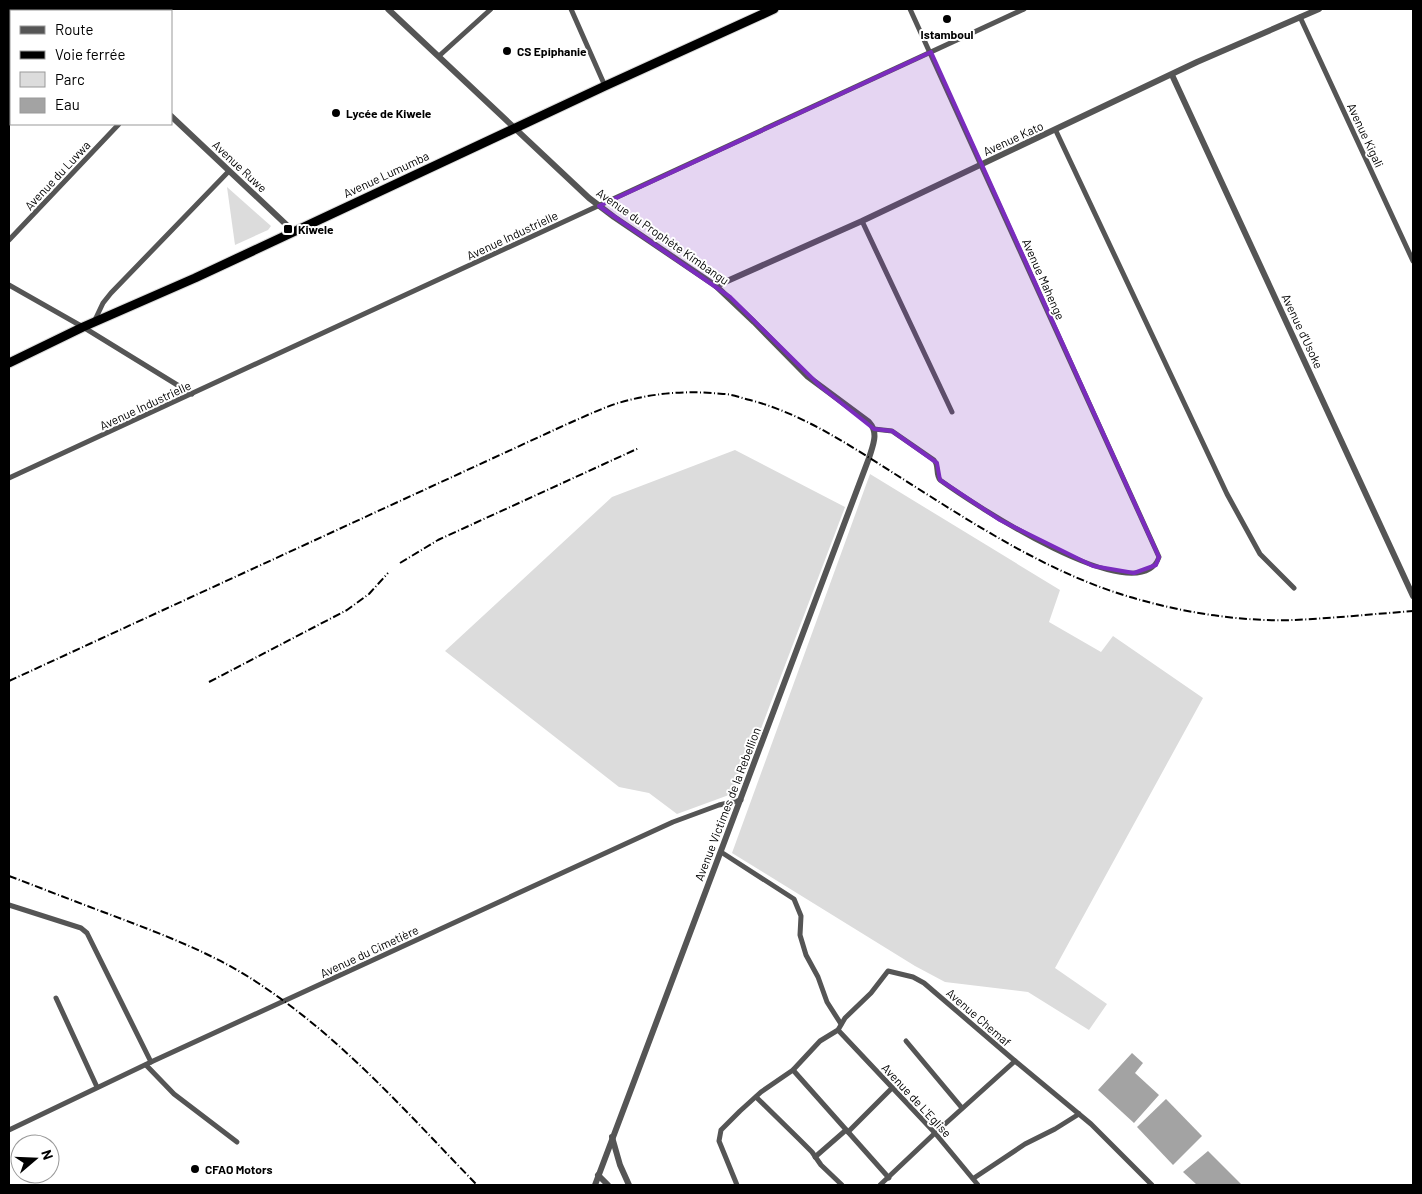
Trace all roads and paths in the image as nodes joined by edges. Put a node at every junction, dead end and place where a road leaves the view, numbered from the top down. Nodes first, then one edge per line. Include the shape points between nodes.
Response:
1 (388, 9) edge
2 (491, 9) edge
3 (571, 9) edge
4 (774, 9) edge
5 (910, 9) edge
6 (1024, 9) edge
7 (1319, 9) edge
8 (1300, 18) junction
9 (930, 52) junction
10 (438, 56) junction
11 (1172, 76) junction
12 (605, 86) junction
13 (172, 117) edge
14 (118, 125) edge
15 (515, 128) junction
16 (1056, 131) junction
17 (982, 165) junction
18 (229, 171) junction
19 (599, 206) junction
20 (862, 221) junction
21 (293, 231) junction
22 (9, 240) edge
23 (1413, 261) edge
24 (9, 284) edge
25 (716, 286) junction
26 (94, 322) junction
27 (83, 327) junction
28 (9, 363) edge
29 (192, 394) junction
30 (952, 412) dead end
31 (874, 430) junction
32 (9, 478) edge
33 (1294, 588) dead end
34 (1413, 596) edge
35 (741, 800) junction
36 (721, 852) junction
37 (9, 905) edge
38 (56, 998) dead end
39 (841, 1024) junction
40 (838, 1030) junction
41 (906, 1041) dead end
42 (1015, 1061) junction
43 (148, 1063) junction
44 (792, 1070) junction
45 (97, 1088) junction
46 (892, 1088) junction
47 (756, 1097) junction
48 (962, 1108) junction
49 (1079, 1114) junction
50 (9, 1130) edge
51 (847, 1131) junction
52 (935, 1133) junction
53 (612, 1137) junction
54 (237, 1142) dead end
55 (815, 1157) junction
56 (598, 1176) junction
57 (888, 1178) junction
58 (974, 1178) junction
59 (595, 1185) edge
60 (608, 1185) edge
61 (629, 1185) edge
62 (737, 1185) edge
63 (842, 1185) edge
64 (880, 1185) edge
65 (978, 1185) edge
66 (1152, 1185) edge

1 - 10 street, Avenue du Prophète Kimbangu
2 - 10 street
3 - 12 street
4 - 12 highway, Avenue Lumumba
5 - 9 street, Avenue Mahenge
6 - 9 street, Avenue Industrielle
7 - 8 street, Avenue Kato
8 - 11 street, Avenue Kato
8 - 23 street, Avenue Kigali
9 - 17 street, Avenue Mahenge
9 - 19 street, Avenue Industrielle
10 - 15 street, Avenue du Prophète Kimbangu
11 - 16 street, Avenue Kato
11 - 34 street, Avenue d'Usoke
12 - 15 highway, Avenue Lumumba
13 - 18 street, Avenue Ruwe
14 - 22 street, Avenue du Luvwa
15 - 19 street, Avenue du Prophète Kimbangu
15 - 21 highway, Avenue Lumumba
16 - 17 street, Avenue Kato
16 - 33 street via 1231,502 1260,554
17 - 20 street, Avenue Kato
17 - 31 street, Avenue Mahenge via 1159,557 1156,565 1148,571 1134,573 1106,569 1077,559 993,515 940,480 934,460 892,431
18 - 21 street, Avenue Ruwe
18 - 26 street via 111,293
19 - 25 street, Avenue du Prophète Kimbangu
19 - 29 street, Avenue Industrielle
20 - 25 street, Avenue Kato
20 - 30 street
21 - 26 highway, Avenue Lumumba
24 - 27 street
25 - 31 street, Avenue du Prophète Kimbangu via 807,376 866,418
26 - 27 highway, Avenue Lumumba
27 - 28 highway, Avenue Lumumba
27 - 29 street
29 - 32 street, Avenue Industrielle
31 - 35 street, Avenue Victimes de la Rebellion via 872,451
35 - 36 street, Avenue Victimes de la Rebellion
35 - 43 street, Avenue du Cimetière via 719,804 674,822
36 - 39 street via 794,899 801,916 800,935 806,955 827,1002
36 - 53 street, Avenue Victimes de la Rebellion
37 - 43 street via 85,930
38 - 45 street
39 - 40 street, Avenue Chemaf
39 - 42 street, Avenue Chemaf via 888,971 924,983
40 - 44 street, Avenue Chemaf via 820,1041
40 - 46 street, Avenue de L'Eglise
41 - 48 street
42 - 48 street
42 - 49 street, Avenue Chemaf
43 - 45 street, Avenue du Cimetière
43 - 54 street via 174,1094
44 - 47 street, Avenue Chemaf
44 - 51 street
45 - 50 street, Avenue du Cimetière
46 - 51 street
46 - 52 street, Avenue de L'Eglise
47 - 55 street
47 - 62 street, Avenue Chemaf via 719,1135
48 - 52 street
49 - 58 street
49 - 66 street, Avenue Chemaf
51 - 55 street
51 - 57 street
52 - 57 street
52 - 58 street, Avenue de L'Eglise
53 - 56 street, Avenue Victimes de la Rebellion
53 - 61 street
55 - 63 street
56 - 59 street, Avenue Victimes de la Rebellion
56 - 60 street
57 - 64 street
58 - 65 street, Avenue de L'Eglise

